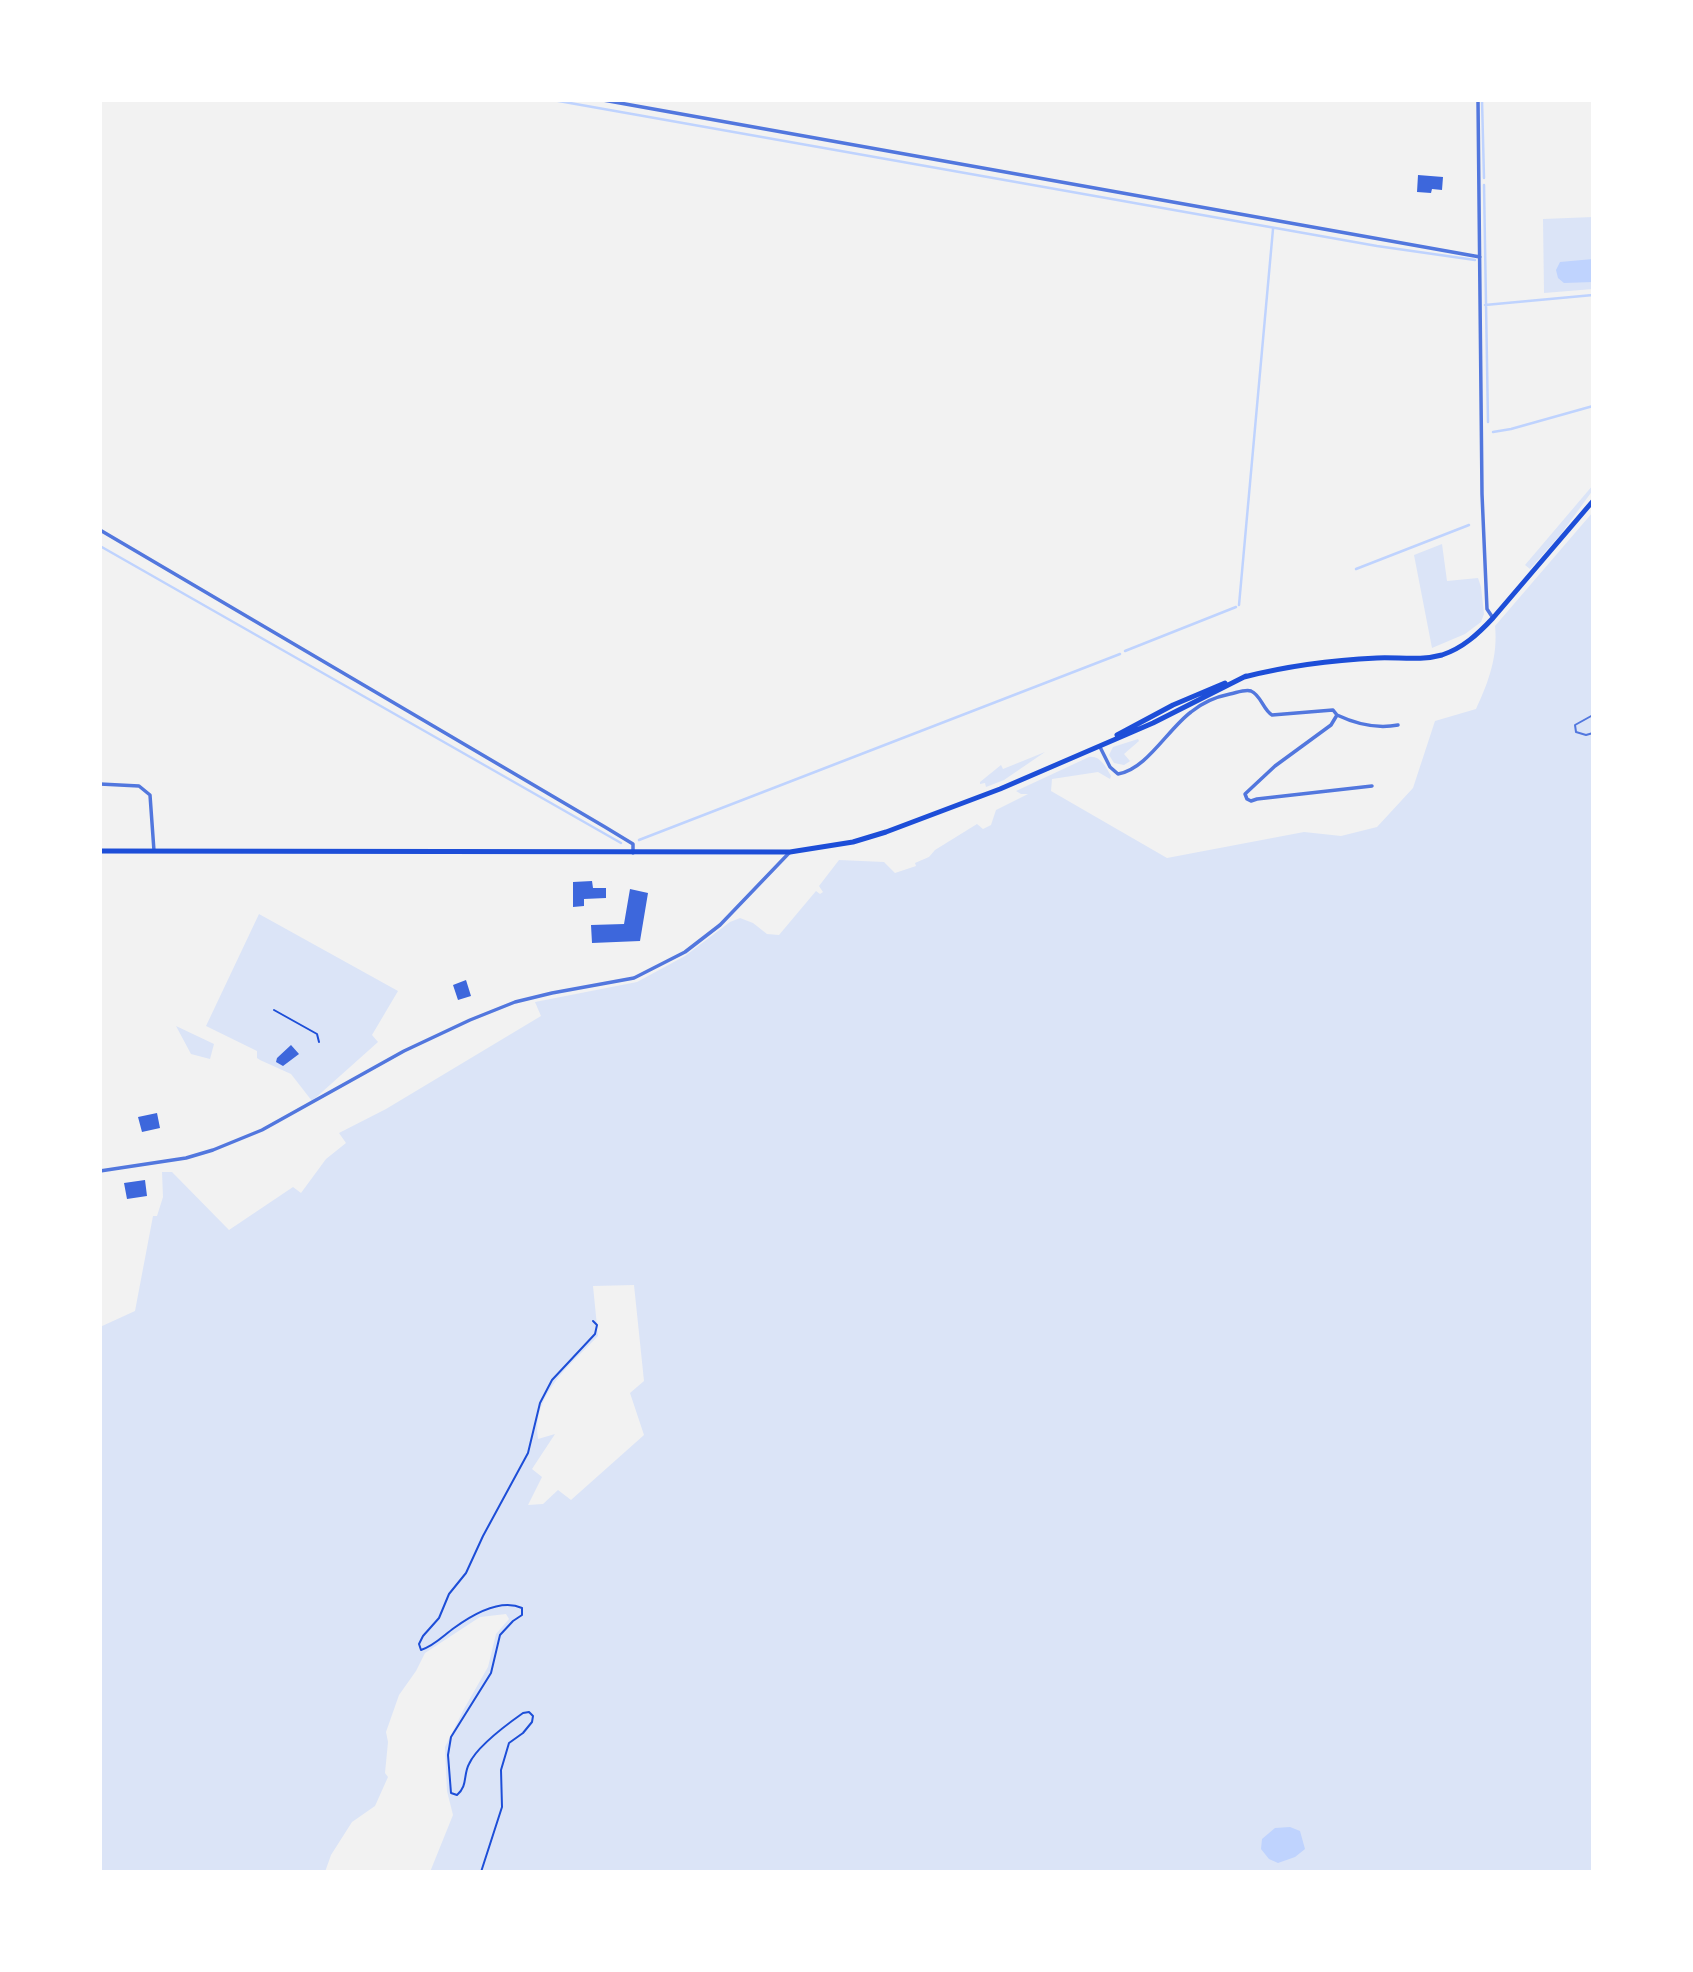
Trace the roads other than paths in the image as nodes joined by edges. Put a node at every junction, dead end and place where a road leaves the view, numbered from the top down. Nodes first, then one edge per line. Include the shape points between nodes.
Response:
1 (603, 100) edge
2 (1478, 100) edge
3 (1480, 257) junction
4 (1593, 501) edge
5 (100, 530) edge
6 (1493, 618) junction
7 (1337, 715) junction
8 (1593, 715) edge
9 (1398, 725) dead end
10 (1593, 733) edge
11 (1099, 745) junction
12 (100, 784) edge
13 (1372, 786) dead end
14 (100, 851) edge
15 (154, 851) junction
16 (790, 852) junction
17 (633, 853) junction
18 (100, 1171) edge

1 - 3 street
2 - 3 street
3 - 6 street via 1482,504 1487,609
4 - 6 main road
5 - 17 street via 605,827 633,844
6 - 11 main road via 1462,646 1442,655 1378,658 1246,676
7 - 9 street via 1378,727
7 - 11 street via 1333,710 1272,715 1256,695 1244,691 1199,706 1126,773 1118,774 1110,767
7 - 13 street via 1331,725 1275,766 1245,794 1247,799
8 - 10 lane via 1574,725 1576,732
11 - 16 main road via 886,832
12 - 15 street via 139,786 150,794
14 - 15 main road
15 - 17 main road
16 - 17 main road
16 - 18 street via 720,925 685,952 634,978 515,1002 470,1020 262,1130 213,1150

